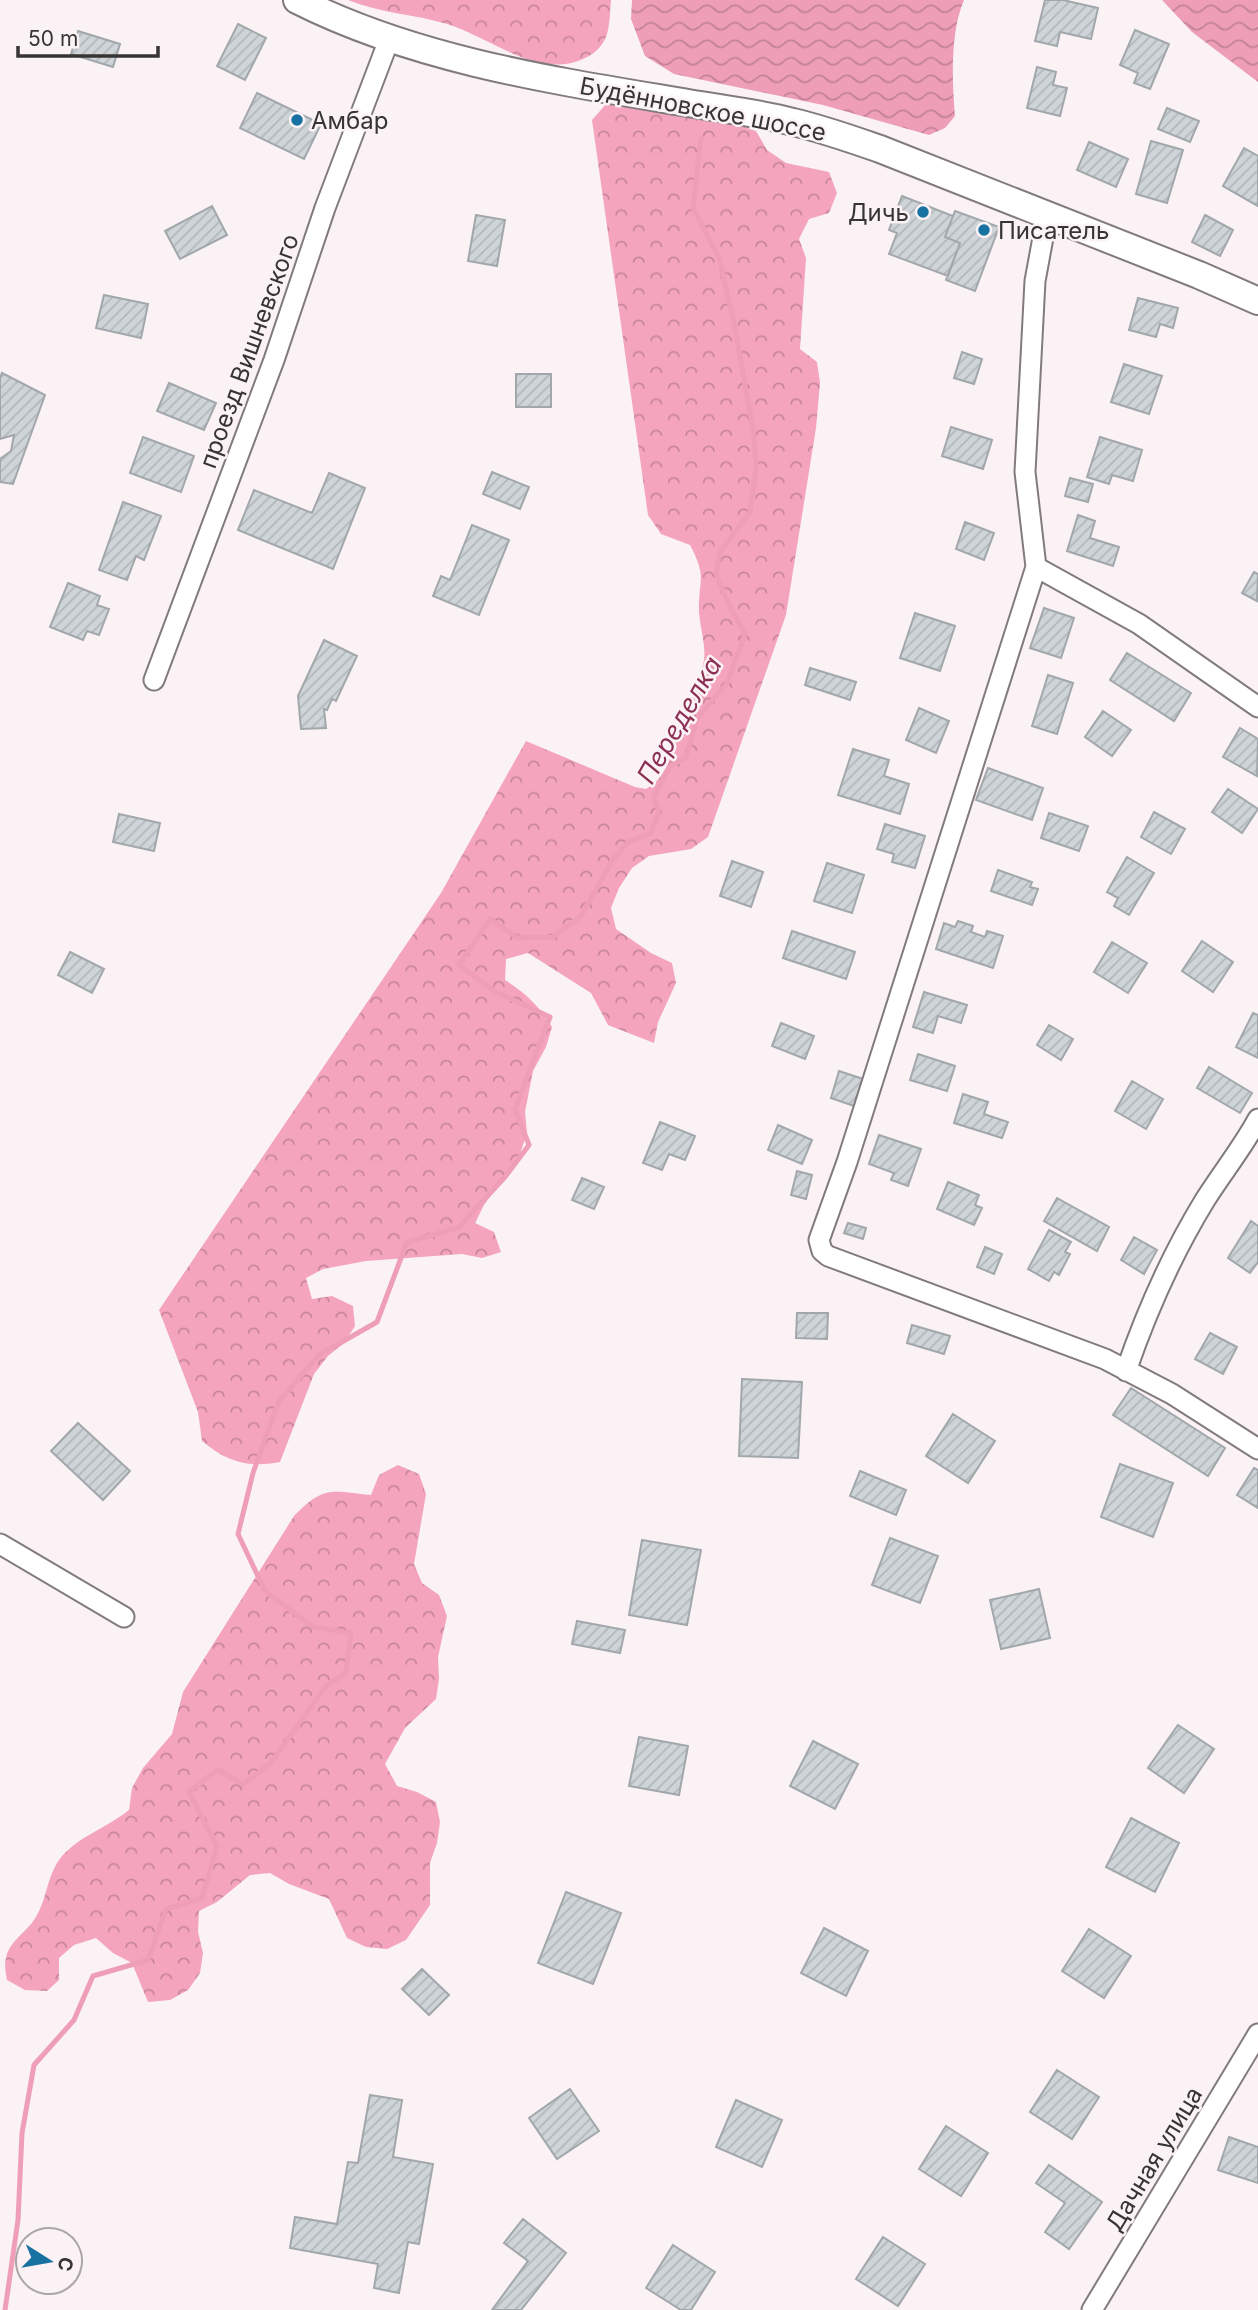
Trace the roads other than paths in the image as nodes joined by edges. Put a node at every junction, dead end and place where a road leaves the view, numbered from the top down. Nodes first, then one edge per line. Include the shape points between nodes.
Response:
1 (297, 0) edge
2 (390, 37) junction
3 (1047, 216) junction
4 (1258, 301) edge
5 (1036, 567) junction
6 (154, 680) dead end
7 (1258, 707) edge
8 (1258, 1119) edge
9 (1126, 1371) junction
10 (1258, 1449) edge
11 (0, 1544) edge
12 (124, 1616) dead end
13 (1258, 2034) edge
14 (1092, 2310) edge

1 - 2 main road, Будённовское шоссе
2 - 3 main road, Будённовское шоссе via 459,59 567,82 792,121 880,149
2 - 6 street, проезд Вишневского
3 - 4 main road, Будённовское шоссе
3 - 5 street via 1035,281 1025,472
5 - 7 street via 1139,624
5 - 9 street via 819,1240 828,1255 1105,1359
8 - 9 street via 1165,1270
9 - 10 street via 1172,1394
11 - 12 street
13 - 14 street, Дачная улица

